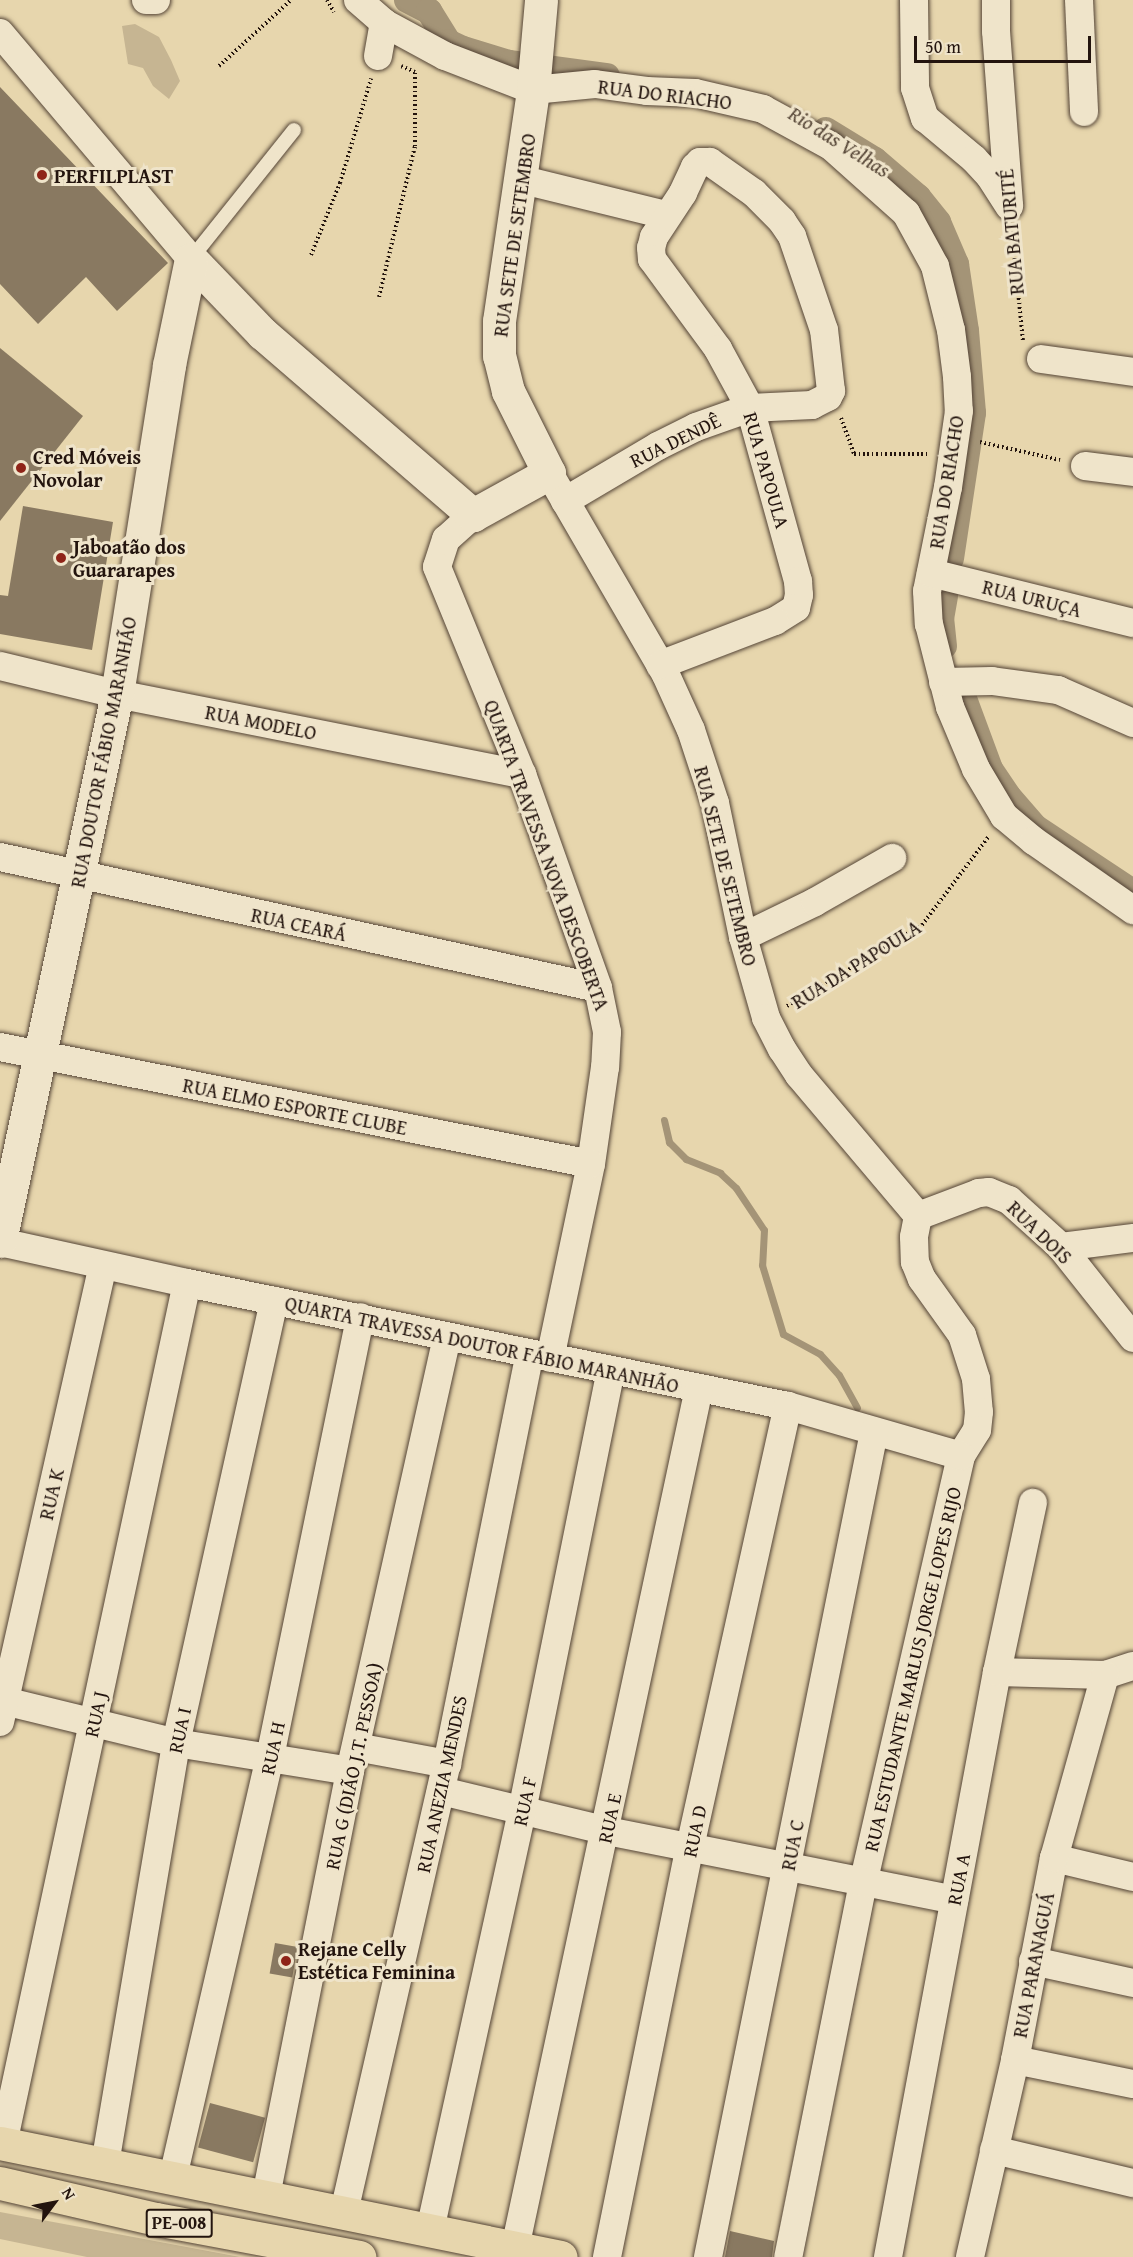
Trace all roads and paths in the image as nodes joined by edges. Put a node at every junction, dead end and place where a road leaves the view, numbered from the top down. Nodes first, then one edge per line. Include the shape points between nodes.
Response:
1 (146, 0) edge
2 (156, 0) edge
3 (291, 0) edge
4 (327, 0) edge
5 (541, 0) edge
6 (914, 0) edge
7 (996, 0) edge
8 (1079, 0) edge
9 (349, 8) edge
10 (384, 23) junction
11 (0, 33) edge
12 (378, 56) junction
13 (219, 66) dead end
14 (534, 84) junction
15 (1084, 112) dead end
16 (294, 130) dead end
17 (519, 179) junction
18 (1009, 206) junction
19 (666, 215) junction
20 (311, 255) dead end
21 (190, 259) junction
22 (379, 297) dead end
23 (1041, 359) joint
24 (1133, 372) edge
25 (830, 394) junction
26 (750, 408) junction
27 (981, 442) dead end
28 (953, 454) junction
29 (1084, 466) joint
30 (1133, 472) edge
31 (557, 487) junction
32 (472, 515) junction
33 (931, 573) junction
34 (1133, 622) edge
35 (660, 664) junction
36 (0, 666) edge
37 (953, 681) junction
38 (117, 694) junction
39 (1133, 723) edge
40 (522, 774) junction
41 (1005, 816) junction
42 (0, 857) edge
43 (892, 858) dead end
44 (80, 874) junction
45 (1133, 910) edge
46 (742, 937) junction
47 (598, 988) junction
48 (766, 1018) junction
49 (0, 1047) edge
50 (42, 1056) junction
51 (591, 1164) junction
52 (918, 1216) junction
53 (1133, 1238) edge
54 (0, 1242) edge
55 (1061, 1247) junction
56 (103, 1265) junction
57 (187, 1283) junction
58 (274, 1301) junction
59 (360, 1317) junction
60 (447, 1337) junction
61 (1133, 1338) edge
62 (540, 1356) junction
63 (611, 1370) junction
64 (699, 1389) junction
65 (788, 1406) junction
66 (874, 1432) junction
67 (962, 1456) junction
68 (1032, 1503) dead end
69 (1133, 1666) edge
70 (997, 1672) junction
71 (1106, 1675) junction
72 (1, 1708) edge
73 (93, 1723) junction
74 (176, 1743) junction
75 (270, 1757) junction
76 (353, 1759) junction
77 (444, 1777) junction
78 (522, 1811) junction
79 (607, 1832) junction
80 (690, 1847) junction
81 (1054, 1858) junction
82 (788, 1868) junction
83 (1133, 1877) edge
84 (863, 1883) junction
85 (954, 1900) junction
86 (1033, 1961) junction
87 (1133, 1983) edge
88 (1015, 2060) junction
89 (1133, 2084) edge
90 (2, 2144) edge
91 (994, 2150) junction
92 (105, 2164) junction
93 (172, 2177) junction
94 (0, 2183) edge
95 (1133, 2183) edge
96 (266, 2196) junction
97 (344, 2212) junction
98 (430, 2230) junction
99 (515, 2248) junction
100 (977, 2256) edge
101 (359, 2257) edge
102 (561, 2257) edge
103 (607, 2257) edge
104 (708, 2257) edge
105 (789, 2257) edge
106 (888, 2257) edge

1 - 2 street
3 - 13 path
4 - 9 path via 330,9
5 - 14 street, RUA SETE DE SETEMBRO
6 - 18 street via 915,88 925,118 974,159
7 - 18 street, RUA BATURITÉ
8 - 15 street
9 - 10 street
10 - 12 street
10 - 14 street via 445,56
11 - 21 street
12 - 20 path via 340,183
12 - 22 path via 415,72 415,146
14 - 17 street, RUA SETE DE SETEMBRO
14 - 28 street, RUA DO RIACHO via 595,84 647,92 695,93 763,109 831,146 871,180 906,213 935,266 951,330 957,377 959,411
16 - 21 lane
17 - 19 street
17 - 31 street, RUA SETE DE SETEMBRO via 499,321 499,356 508,391
18 - 23 path, RUA BATURITÉ via 1023,344 1027,354
19 - 25 street, RUA PAPOULA via 683,193 694,167 705,161 719,166 745,186 782,221 804,265 824,330
19 - 26 street, RUA PAPOULA via 654,237 652,259 718,349
21 - 32 street via 262,333
21 - 38 street, RUA DOUTOR FÁBIO MARANHÃO
23 - 24 street
25 - 26 street, RUA DENDÊ via 812,405
25 - 28 path via 854,454
26 - 31 street, RUA DENDÊ
26 - 35 street, RUA PAPOULA via 798,581 796,608 775,621
27 - 29 path
28 - 33 street, RUA DO RIACHO
29 - 30 street
31 - 32 street, QUARTA TRAVESSA NOVA DESCOBERTA
31 - 35 street, RUA SETE DE SETEMBRO
32 - 40 street, QUARTA TRAVESSA NOVA DESCOBERTA via 446,539 437,567
33 - 34 street, RUA URUÇA
33 - 37 street, RUA DO RIACHO via 927,591 929,624
35 - 46 street, RUA SETE DE SETEMBRO via 691,730 715,803
36 - 38 street, RUA MODELO
37 - 39 street via 992,681 1058,690
37 - 41 street, RUA DO RIACHO via 976,769
38 - 40 street, RUA MODELO
38 - 44 street, RUA DOUTOR FÁBIO MARANHÃO
40 - 47 street, QUARTA TRAVESSA NOVA DESCOBERTA
41 - 45 street, RUA DO RIACHO
41 - 48 path, RUA DA PAPOULA via 922,924
42 - 44 street, RUA CEARÁ
43 - 46 street via 815,902
44 - 47 street, RUA CEARÁ
44 - 50 street, RUA DOUTOR FÁBIO MARANHÃO
46 - 48 street, RUA SETE DE SETEMBRO
47 - 51 street, QUARTA TRAVESSA NOVA DESCOBERTA via 607,1032
48 - 52 street, RUA SETE DE SETEMBRO via 799,1075
49 - 50 street, RUA ELMO ESPORTE CLUBE
50 - 51 street, RUA ELMO ESPORTE CLUBE
50 - 54 street, RUA DOUTOR FÁBIO MARANHÃO
51 - 62 street, QUARTA TRAVESSA NOVA DESCOBERTA
52 - 55 street, RUA DOIS via 989,1192 1009,1200
52 - 67 street via 915,1262 933,1296 962,1335 976,1379 976,1430
53 - 55 street
54 - 56 street, QUARTA TRAVESSA DOUTOR FÁBIO MARANHÃO
55 - 61 street, RUA DOIS
56 - 57 street, QUARTA TRAVESSA DOUTOR FÁBIO MARANHÃO
56 - 72 street, RUA K
57 - 58 street, QUARTA TRAVESSA DOUTOR FÁBIO MARANHÃO
57 - 73 street, RUA J
58 - 59 street, QUARTA TRAVESSA DOUTOR FÁBIO MARANHÃO
58 - 74 street, RUA I
59 - 60 street, QUARTA TRAVESSA DOUTOR FÁBIO MARANHÃO
59 - 75 street, RUA H
60 - 62 street, QUARTA TRAVESSA DOUTOR FÁBIO MARANHÃO
60 - 76 street, RUA G (DIÃO J.T. PESSOA)
62 - 63 street, QUARTA TRAVESSA DOUTOR FÁBIO MARANHÃO
62 - 77 street, RUA ANEZIA MENDES
63 - 64 street, QUARTA TRAVESSA DOUTOR FÁBIO MARANHÃO
63 - 78 street, RUA F
64 - 65 street, QUARTA TRAVESSA DOUTOR FÁBIO MARANHÃO
64 - 79 street, RUA E
65 - 66 street, QUARTA TRAVESSA DOUTOR FÁBIO MARANHÃO
65 - 80 street, RUA D
66 - 67 street, QUARTA TRAVESSA DOUTOR FÁBIO MARANHÃO
66 - 82 street, RUA C
67 - 84 street, RUA ESTUDANTE MARLUS JORGE LOPES RIJO
68 - 70 street, RUA A
69 - 71 street
70 - 71 street
70 - 85 street, RUA A
71 - 81 street, RUA PARANAGUÁ
72 - 73 street
73 - 74 street
73 - 90 street, RUA J
74 - 75 street
74 - 92 street, RUA I
75 - 76 street
75 - 93 street, RUA H
76 - 77 street
76 - 96 street, RUA G (DIÃO J.T. PESSOA)
77 - 78 street
77 - 97 street, RUA ANEZIA MENDES
78 - 79 street
78 - 98 street, RUA F
79 - 80 street
79 - 99 street, RUA E
80 - 82 street
80 - 103 street, RUA D
81 - 83 street
81 - 86 street, RUA PARANAGUÁ
82 - 84 street
82 - 104 street, RUA C
84 - 85 street
84 - 105 street, RUA ESTUDANTE MARLUS JORGE LOPES RIJO
85 - 106 street, RUA A
86 - 87 street
86 - 88 street, RUA PARANAGUÁ
88 - 89 street
88 - 91 street, RUA PARANAGUÁ
90 - 92 main road
91 - 95 street
91 - 100 street, RUA PARANAGUÁ
92 - 93 main road
93 - 96 main road
94 - 101 main road, PE-008 via 156,2219
96 - 97 main road
97 - 98 main road
98 - 99 main road
99 - 102 main road

